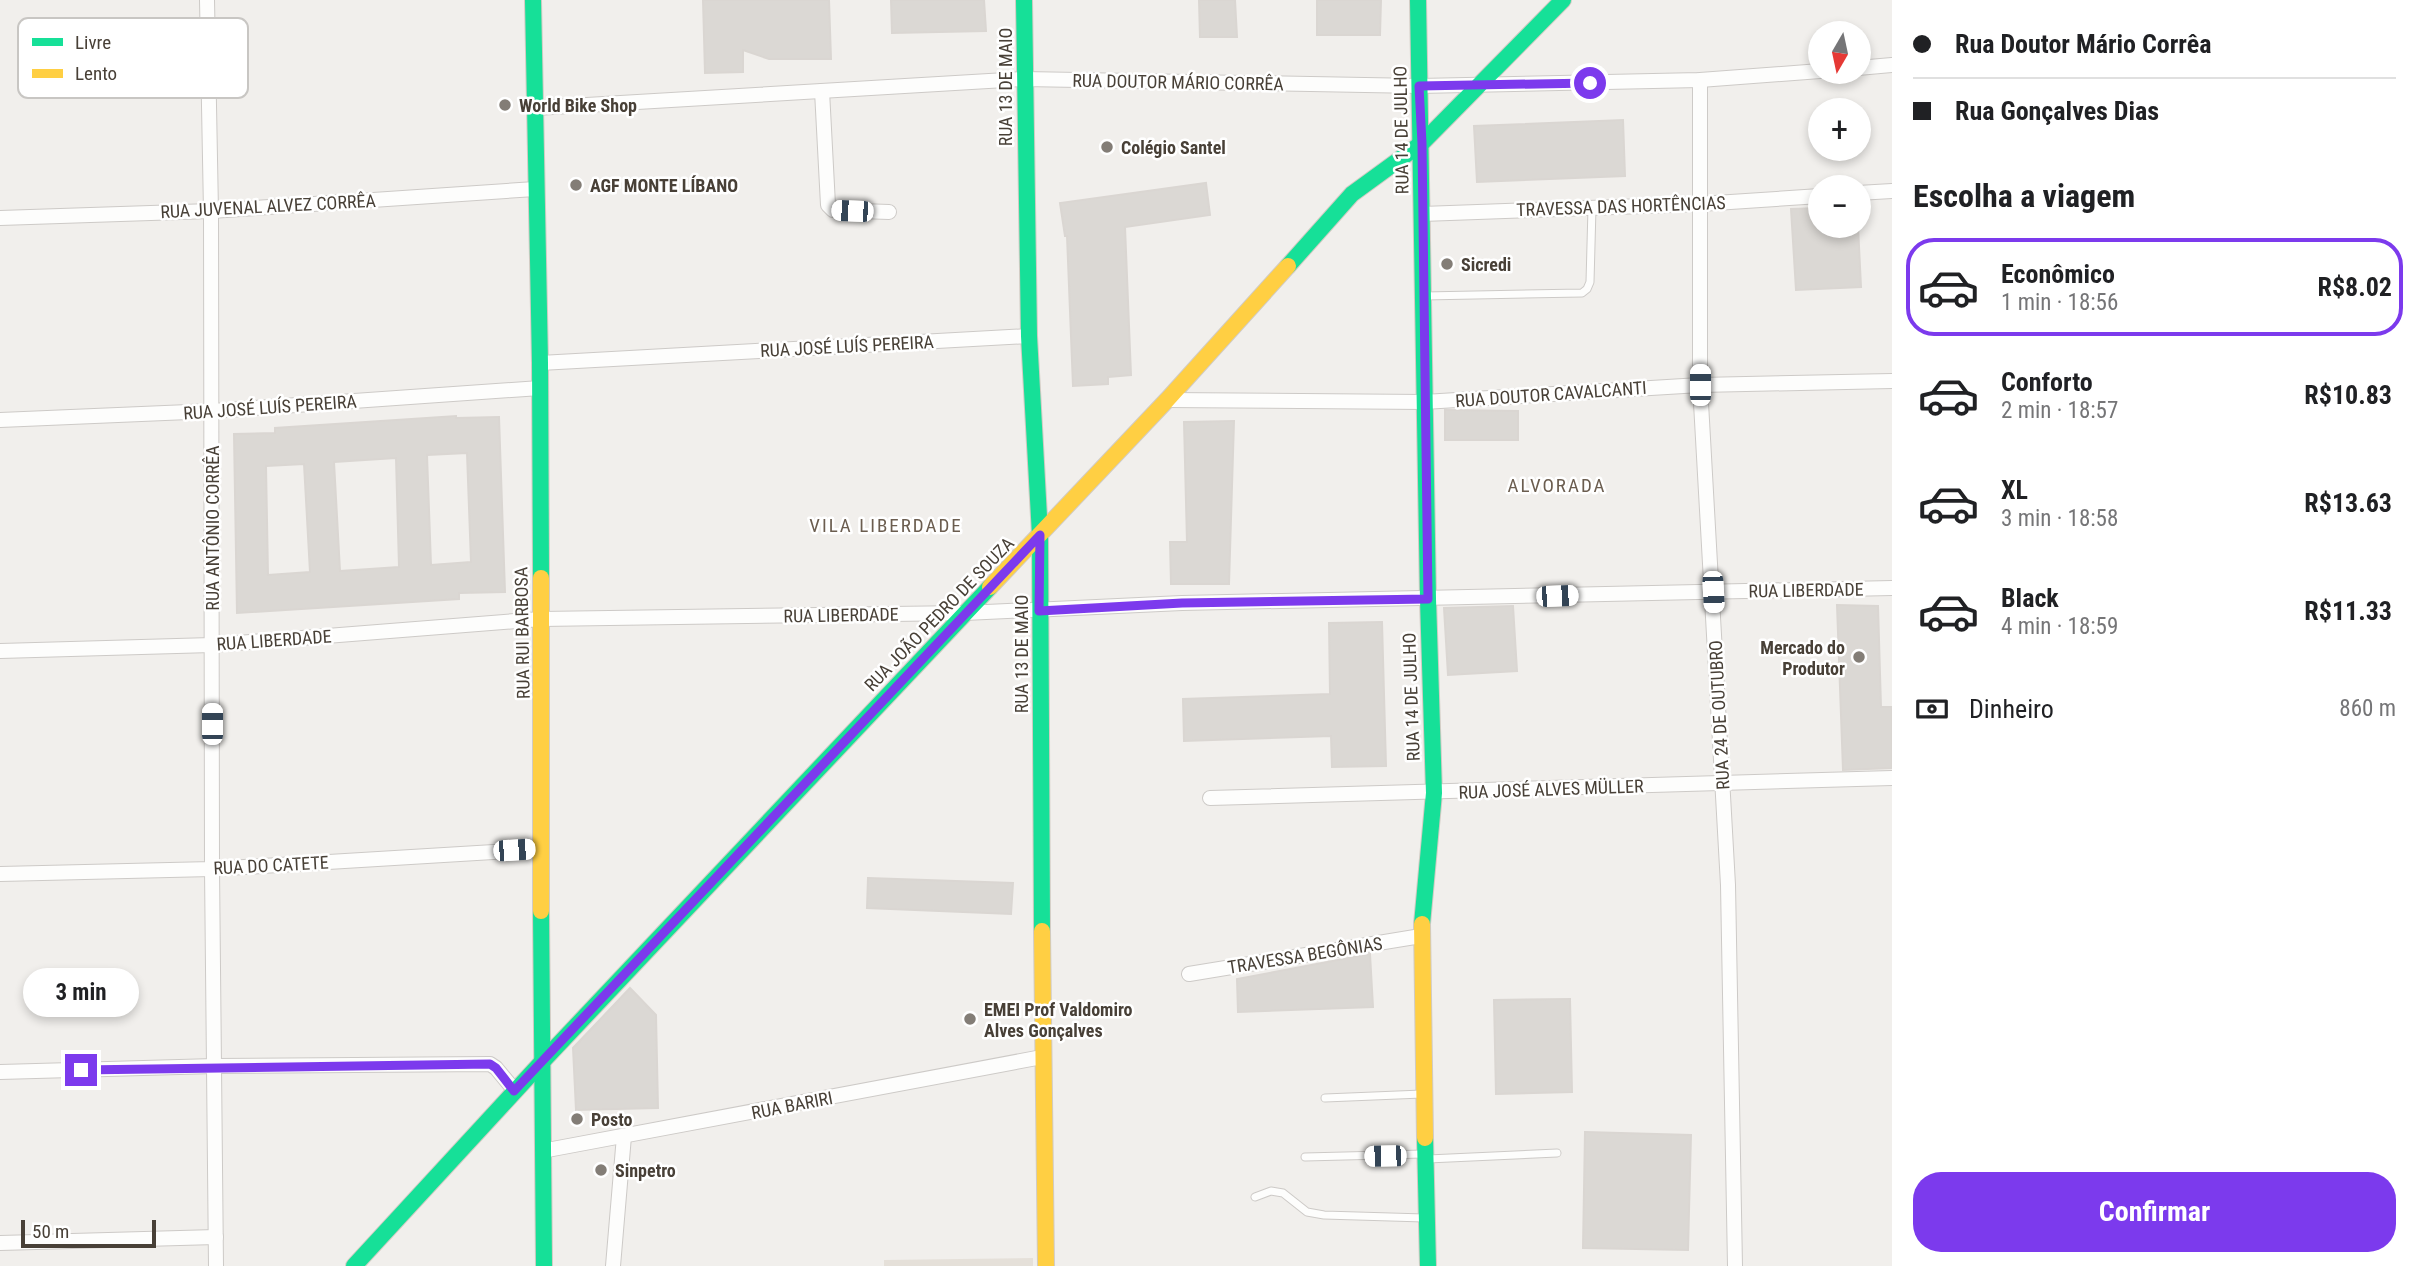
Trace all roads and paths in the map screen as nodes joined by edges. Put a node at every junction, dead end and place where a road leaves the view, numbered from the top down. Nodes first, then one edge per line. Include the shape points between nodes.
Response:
1 (207, 0) edge
2 (533, 0) edge
3 (1024, 0) edge
4 (1418, 0) edge
5 (1563, 0) edge
6 (207, 18) edge
7 (1892, 65) edge
8 (1871, 67) edge
9 (1808, 72) edge
10 (1024, 79) junction
11 (1700, 80) junction
12 (1481, 85) junction
13 (1419, 86) junction
14 (822, 91) junction
15 (209, 98) edge
16 (536, 108) junction
17 (1422, 143) junction
18 (535, 189) junction
19 (1892, 191) edge
20 (1871, 192) edge
21 (1808, 197) edge
22 (1700, 204) junction
23 (1592, 208) junction
24 (212, 211) junction
25 (889, 212) dead end
26 (1422, 214) junction
27 (0, 218) edge
28 (1423, 296) junction
29 (1029, 336) junction
30 (540, 363) junction
31 (1892, 381) edge
32 (1700, 385) junction
33 (540, 388) junction
34 (1167, 400) junction
35 (1424, 402) junction
36 (212, 411) junction
37 (0, 420) edge
38 (1040, 535) junction
39 (1892, 588) edge
40 (1713, 592) junction
41 (1428, 599) junction
42 (1039, 611) junction
43 (965, 613) junction
44 (541, 620) junction
45 (212, 645) junction
46 (0, 651) edge
47 (1892, 778) edge
48 (1723, 784) junction
49 (1434, 793) junction
50 (1210, 798) dead end
51 (542, 849) junction
52 (212, 869) junction
53 (0, 874) edge
54 (1421, 936) junction
55 (1189, 974) dead end
56 (1042, 1057) junction
57 (541, 1062) junction
58 (215, 1066) junction
59 (0, 1072) edge
60 (514, 1091) junction
61 (1424, 1094) junction
62 (1325, 1098) dead end
63 (624, 1136) junction
64 (542, 1151) junction
65 (1557, 1153) dead end
66 (1305, 1157) dead end
67 (1426, 1157) junction
68 (1255, 1197) dead end
69 (1427, 1218) junction
70 (216, 1237) junction
71 (0, 1243) edge
72 (216, 1266) edge
73 (354, 1266) edge
74 (544, 1266) edge
75 (613, 1266) edge
76 (1046, 1266) edge
77 (1428, 1266) edge
78 (1735, 1266) edge

1 - 6 street, RUA ANTÔNIO CORRÊA
2 - 16 main road, RUA RUI BARBOSA
3 - 10 main road, RUA 13 DE MAIO
4 - 13 main road, RUA 14 DE JULHO
5 - 12 main road, RUA JOÃO PEDRO DE SOUZA
7 - 8 street
9 - 11 street, RUA DOUTOR MÁRIO CORRÊA
10 - 13 street, RUA DOUTOR MÁRIO CORRÊA
10 - 14 street, RUA DOUTOR MÁRIO CORRÊA
10 - 29 main road, RUA 13 DE MAIO
11 - 12 street, RUA DOUTOR MÁRIO CORRÊA
11 - 22 street, RUA 24 DE OUTUBRO
12 - 13 street, RUA DOUTOR MÁRIO CORRÊA
12 - 17 main road, RUA JOÃO PEDRO DE SOUZA
13 - 17 main road, RUA 14 DE JULHO
14 - 16 street, RUA DOUTOR MÁRIO CORRÊA
14 - 25 street via 828,205 833,210
15 - 24 street, RUA ANTÔNIO CORRÊA
16 - 18 main road, RUA RUI BARBOSA
17 - 26 main road, RUA 14 DE JULHO
17 - 34 main road, RUA JOÃO PEDRO DE SOUZA via 1352,194
18 - 24 street, RUA JUVENAL ALVEZ CORRÊA
18 - 30 main road, RUA RUI BARBOSA
19 - 20 street
21 - 22 street, TRAVESSA DAS HORTÊNCIAS
22 - 23 street, TRAVESSA DAS HORTÊNCIAS
22 - 32 street, RUA 24 DE OUTUBRO
23 - 26 street, TRAVESSA DAS HORTÊNCIAS
23 - 28 lane via 1590,282 1582,293
24 - 27 street, RUA JUVENAL ALVEZ CORRÊA
24 - 36 street, RUA ANTÔNIO CORRÊA
26 - 28 main road, RUA 14 DE JULHO
28 - 35 main road, RUA 14 DE JULHO
29 - 30 street, RUA JOSÉ LUÍS PEREIRA
29 - 38 main road, RUA 13 DE MAIO
30 - 33 main road, RUA RUI BARBOSA
31 - 32 street, RUA DOUTOR CAVALCANTI
32 - 35 street, RUA DOUTOR CAVALCANTI
32 - 40 street, RUA 24 DE OUTUBRO
33 - 36 street, RUA JOSÉ LUÍS PEREIRA
33 - 44 main road, RUA RUI BARBOSA
34 - 35 street, RUA DOUTOR CAVALCANTI
34 - 38 main road, RUA JOÃO PEDRO DE SOUZA
35 - 41 main road, RUA 14 DE JULHO
36 - 37 street, RUA JOSÉ LUÍS PEREIRA
36 - 45 street, RUA ANTÔNIO CORRÊA
38 - 42 main road, RUA 13 DE MAIO
38 - 43 main road, RUA JOÃO PEDRO DE SOUZA
39 - 40 street, RUA LIBERDADE
40 - 41 street, RUA LIBERDADE
40 - 48 street, RUA 24 DE OUTUBRO
41 - 42 street, RUA LIBERDADE via 1182,603
41 - 49 main road, RUA 14 DE JULHO
42 - 43 street, RUA LIBERDADE
42 - 56 main road, RUA 13 DE MAIO
43 - 44 street, RUA LIBERDADE
43 - 57 main road, RUA JOÃO PEDRO DE SOUZA
44 - 45 street, RUA LIBERDADE
44 - 51 main road, RUA RUI BARBOSA
45 - 46 street, RUA LIBERDADE
45 - 52 street, RUA ANTÔNIO CORRÊA
47 - 48 street, RUA JOSÉ ALVES MÜLLER
48 - 49 street, RUA JOSÉ ALVES MÜLLER
48 - 78 street, RUA 24 DE OUTUBRO
49 - 50 street, RUA JOSÉ ALVES MÜLLER
49 - 54 main road, RUA 14 DE JULHO
51 - 52 street, RUA DO CATETE
51 - 57 main road, RUA RUI BARBOSA
52 - 53 street, RUA DO CATETE
52 - 58 street, RUA ANTÔNIO CORRÊA
54 - 55 street, TRAVESSA BEGÔNIAS
54 - 61 main road, RUA 14 DE JULHO
56 - 63 street, RUA BARIRI
56 - 76 main road, RUA 13 DE MAIO
57 - 60 main road, RUA JOÃO PEDRO DE SOUZA
57 - 64 main road, RUA RUI BARBOSA
58 - 59 street
58 - 60 street via 490,1064
58 - 70 street, RUA ANTÔNIO CORRÊA
60 - 73 main road, RUA JOÃO PEDRO DE SOUZA
61 - 62 lane
61 - 67 main road, RUA 14 DE JULHO
63 - 64 street, RUA BARIRI
63 - 75 street
64 - 74 main road, RUA RUI BARBOSA
65 - 67 lane
66 - 67 lane
67 - 69 main road, RUA 14 DE JULHO
68 - 69 lane via 1271,1191 1283,1193 1307,1212 1324,1215
69 - 77 main road, RUA 14 DE JULHO
70 - 71 street
70 - 72 street, RUA ANTÔNIO CORRÊA

